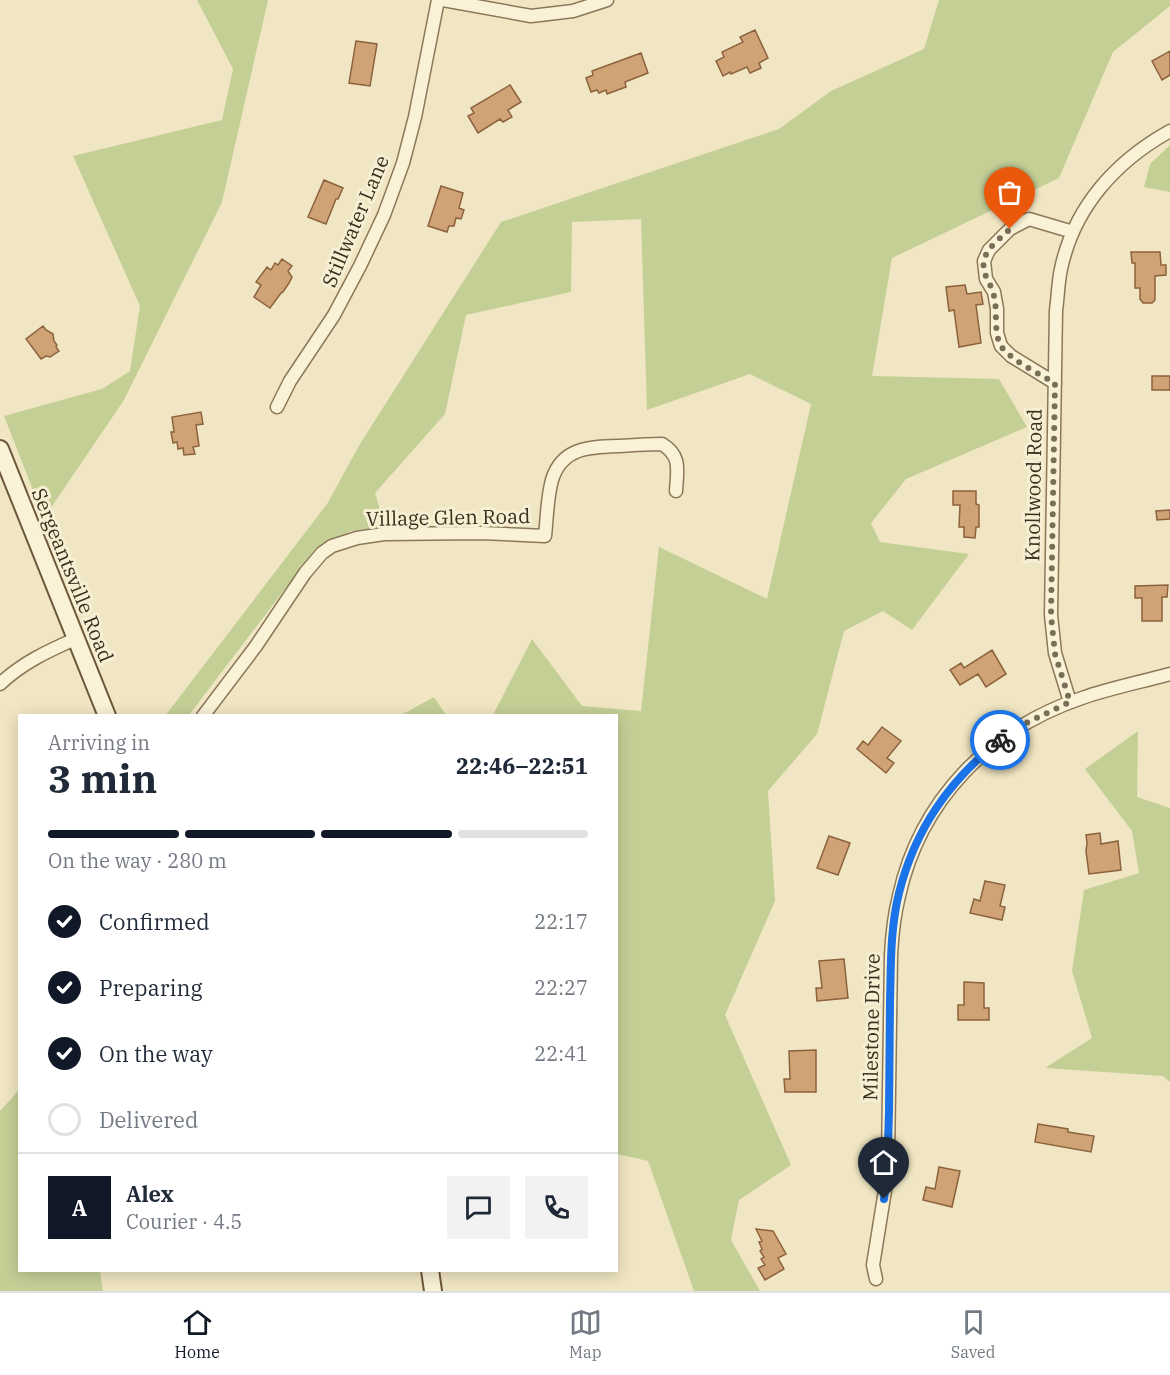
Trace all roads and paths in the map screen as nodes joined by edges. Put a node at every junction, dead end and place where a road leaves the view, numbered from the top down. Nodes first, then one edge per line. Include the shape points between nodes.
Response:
1 (438, 0) edge
2 (443, 0) edge
3 (607, 0) edge
4 (1170, 131) edge
5 (1073, 232) junction
6 (1055, 383) junction
7 (277, 407) dead end
8 (0, 449) edge
9 (676, 491) dead end
10 (75, 639) junction
11 (1170, 674) edge
12 (0, 684) edge
13 (1070, 702) junction
14 (106, 714) edge
15 (205, 714) edge
16 (430, 1272) edge
17 (876, 1279) dead end
18 (433, 1291) edge

1 - 7 street, Stillwater Lane via 415,117 384,215 334,315
2 - 3 street via 531,16 573,11
4 - 5 street, Knollwood Road via 1122,163 1096,192
5 - 6 street, Knollwood Road via 1058,290
5 - 6 street via 1029,219 1010,229 989,250 984,261 986,279 994,292 1001,346
6 - 13 street, Knollwood Road via 1051,615 1055,654
8 - 10 main road, Sergeantsville Road
9 - 15 street, Village Glen Road via 675,455 662,444 598,446 576,452 560,463 552,482 545,536 384,534 332,546 314,561
10 - 12 street via 18,668
10 - 14 main road, Sergeantsville Road
11 - 13 street, Milestone Drive
13 - 17 street, Milestone Drive via 1008,734 976,759 929,820 904,877 891,955 888,1159 873,1265
16 - 18 main road

